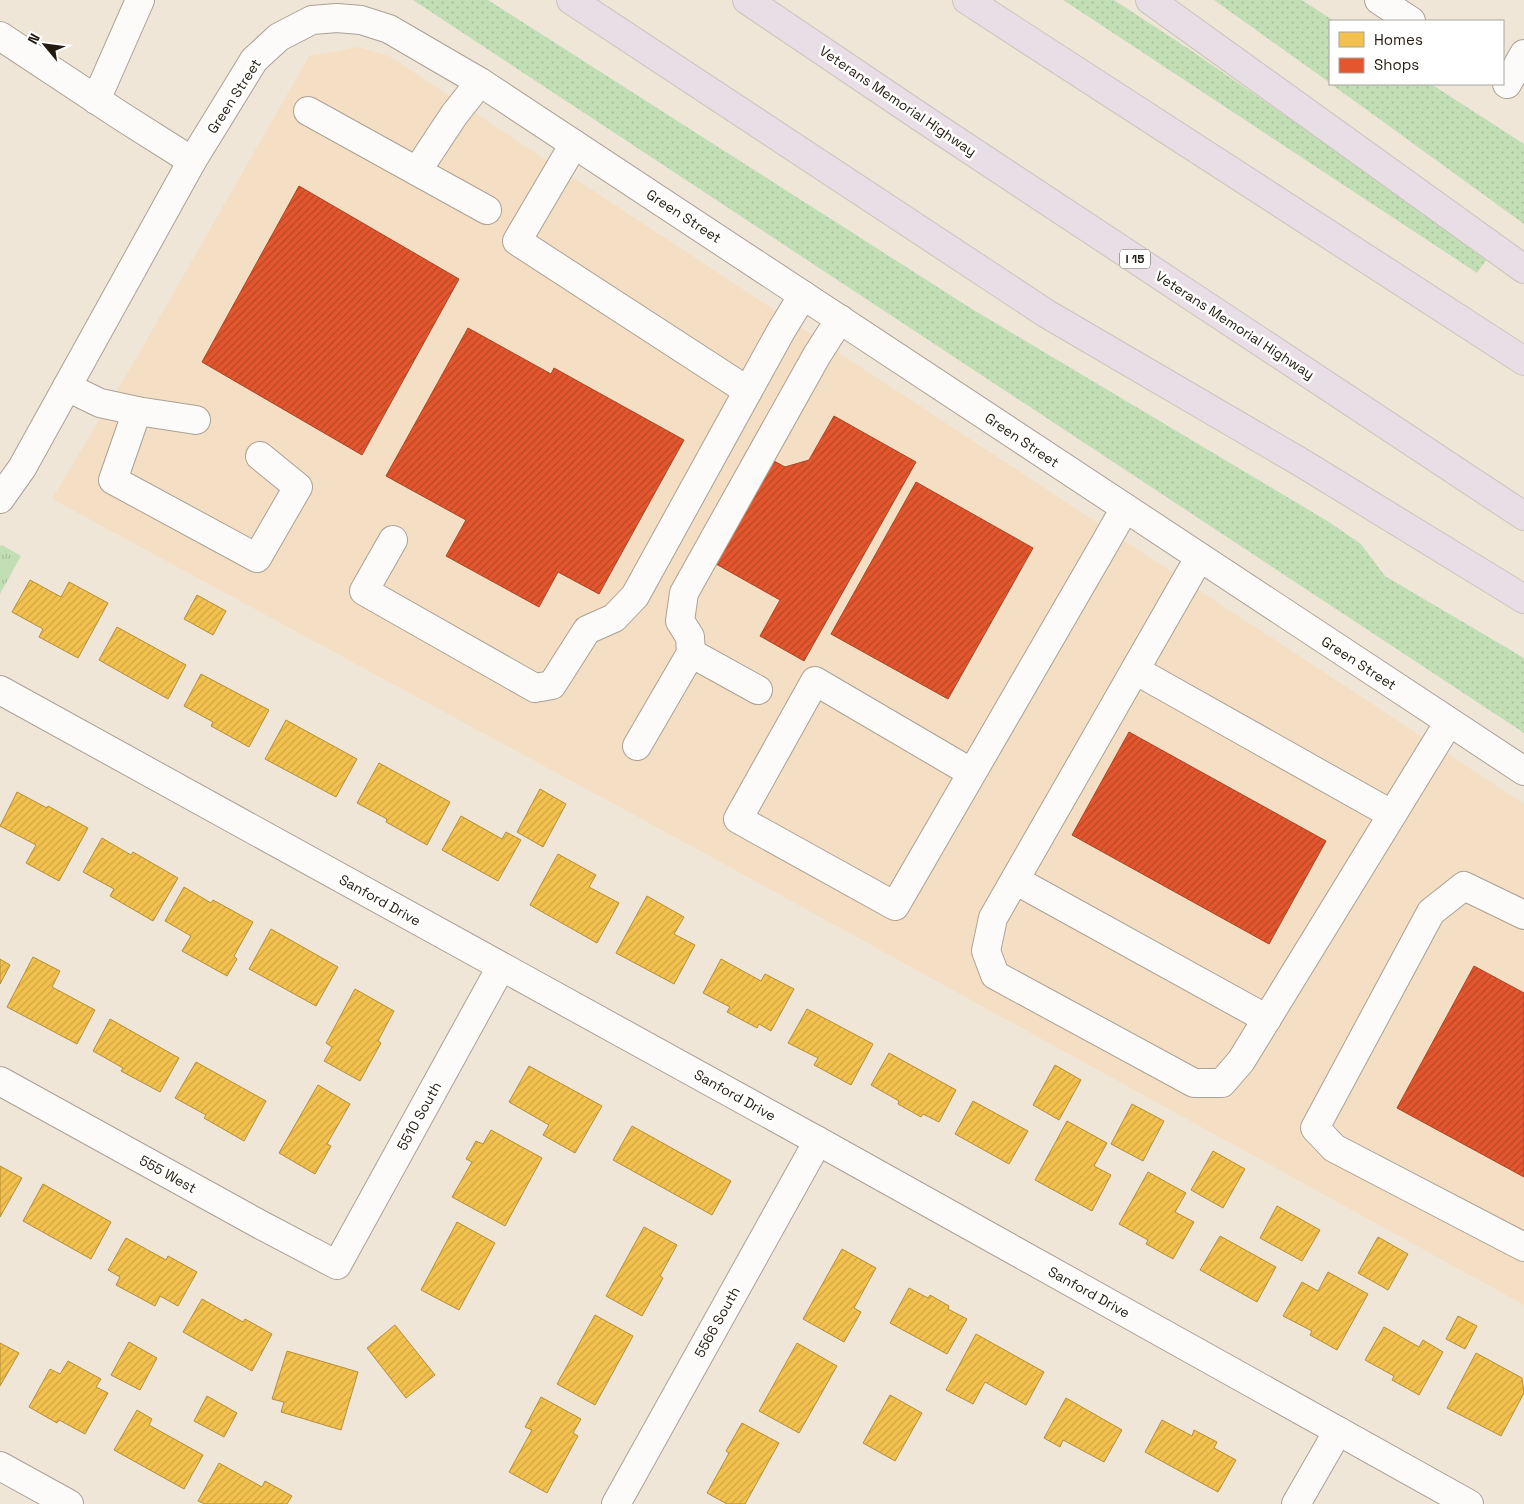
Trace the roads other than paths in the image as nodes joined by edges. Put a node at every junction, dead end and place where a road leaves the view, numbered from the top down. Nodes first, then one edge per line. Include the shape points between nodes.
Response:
1 (140, 0) edge
2 (571, 0) edge
3 (748, 0) edge
4 (967, 0) edge
5 (1150, 0) edge
6 (1379, 0) edge
7 (1409, 20) edge
8 (0, 36) edge
9 (1524, 54) edge
10 (480, 82) junction
11 (1511, 87) edge
12 (96, 100) junction
13 (308, 111) dead end
14 (574, 144) junction
15 (192, 161) junction
16 (417, 171) junction
17 (487, 210) dead end
18 (1524, 269) edge
19 (803, 295) junction
20 (840, 319) junction
21 (1524, 361) edge
22 (67, 386) junction
23 (748, 391) junction
24 (136, 411) junction
25 (196, 420) dead end
26 (260, 456) dead end
27 (0, 499) edge
28 (1125, 508) junction
29 (1524, 516) edge
30 (393, 540) dead end
31 (1199, 558) junction
32 (1524, 599) edge
33 (691, 653) junction
34 (1135, 670) junction
35 (0, 690) edge
36 (758, 690) dead end
37 (1449, 722) junction
38 (637, 746) dead end
39 (1524, 771) edge
40 (972, 773) junction
41 (1391, 814) junction
42 (1015, 880) junction
43 (1524, 915) edge
44 (501, 967) junction
45 (1267, 1019) junction
46 (0, 1081) edge
47 (818, 1141) junction
48 (1524, 1247) edge
49 (337, 1265) joint
50 (1338, 1431) junction
51 (0, 1466) edge
52 (69, 1504) edge
53 (616, 1504) edge
54 (1296, 1504) edge
55 (1468, 1504) edge

1 - 12 street
2 - 32 highway via 1047,314 1302,463
3 - 29 highway, Veterans Memorial Highway / I 15
4 - 21 highway
5 - 18 highway
6 - 7 street
8 - 12 street
9 - 11 street
10 - 14 street, Green Street
10 - 15 street, Green Street via 389,29 361,20 312,20 279,37 254,60
10 - 16 street
12 - 15 street
13 - 16 street
14 - 19 street, Green Street
14 - 23 street via 517,241
15 - 22 street, Green Street
16 - 17 street
19 - 20 street, Green Street
19 - 23 street
20 - 28 street, Green Street
20 - 33 street via 817,354 684,593 680,621 690,637
22 - 24 street via 100,403
22 - 27 street, Green Street via 22,468
23 - 30 street via 635,596 614,618 587,630 552,685 535,688 364,591
24 - 25 street
24 - 26 street via 113,480 257,558 298,487
28 - 31 street, Green Street
28 - 40 street
31 - 34 street
31 - 37 street, Green Street
33 - 36 street
33 - 38 street
34 - 41 street
34 - 42 street
35 - 44 street, Sanford Drive
37 - 39 street, Green Street
37 - 41 street
40 - 40 street via 895,906 738,819 815,681
41 - 45 street
42 - 45 street
42 - 45 street via 993,918 986,951 994,975 1194,1083 1222,1083 1241,1061
43 - 48 street via 1464,886 1431,912 1315,1128 1334,1148
44 - 47 street, Sanford Drive
44 - 49 street, 5510 South
46 - 49 street, 555 West
47 - 50 street, Sanford Drive
47 - 53 street, 5566 South
50 - 54 street
50 - 55 street, Sanford Drive
51 - 52 street

